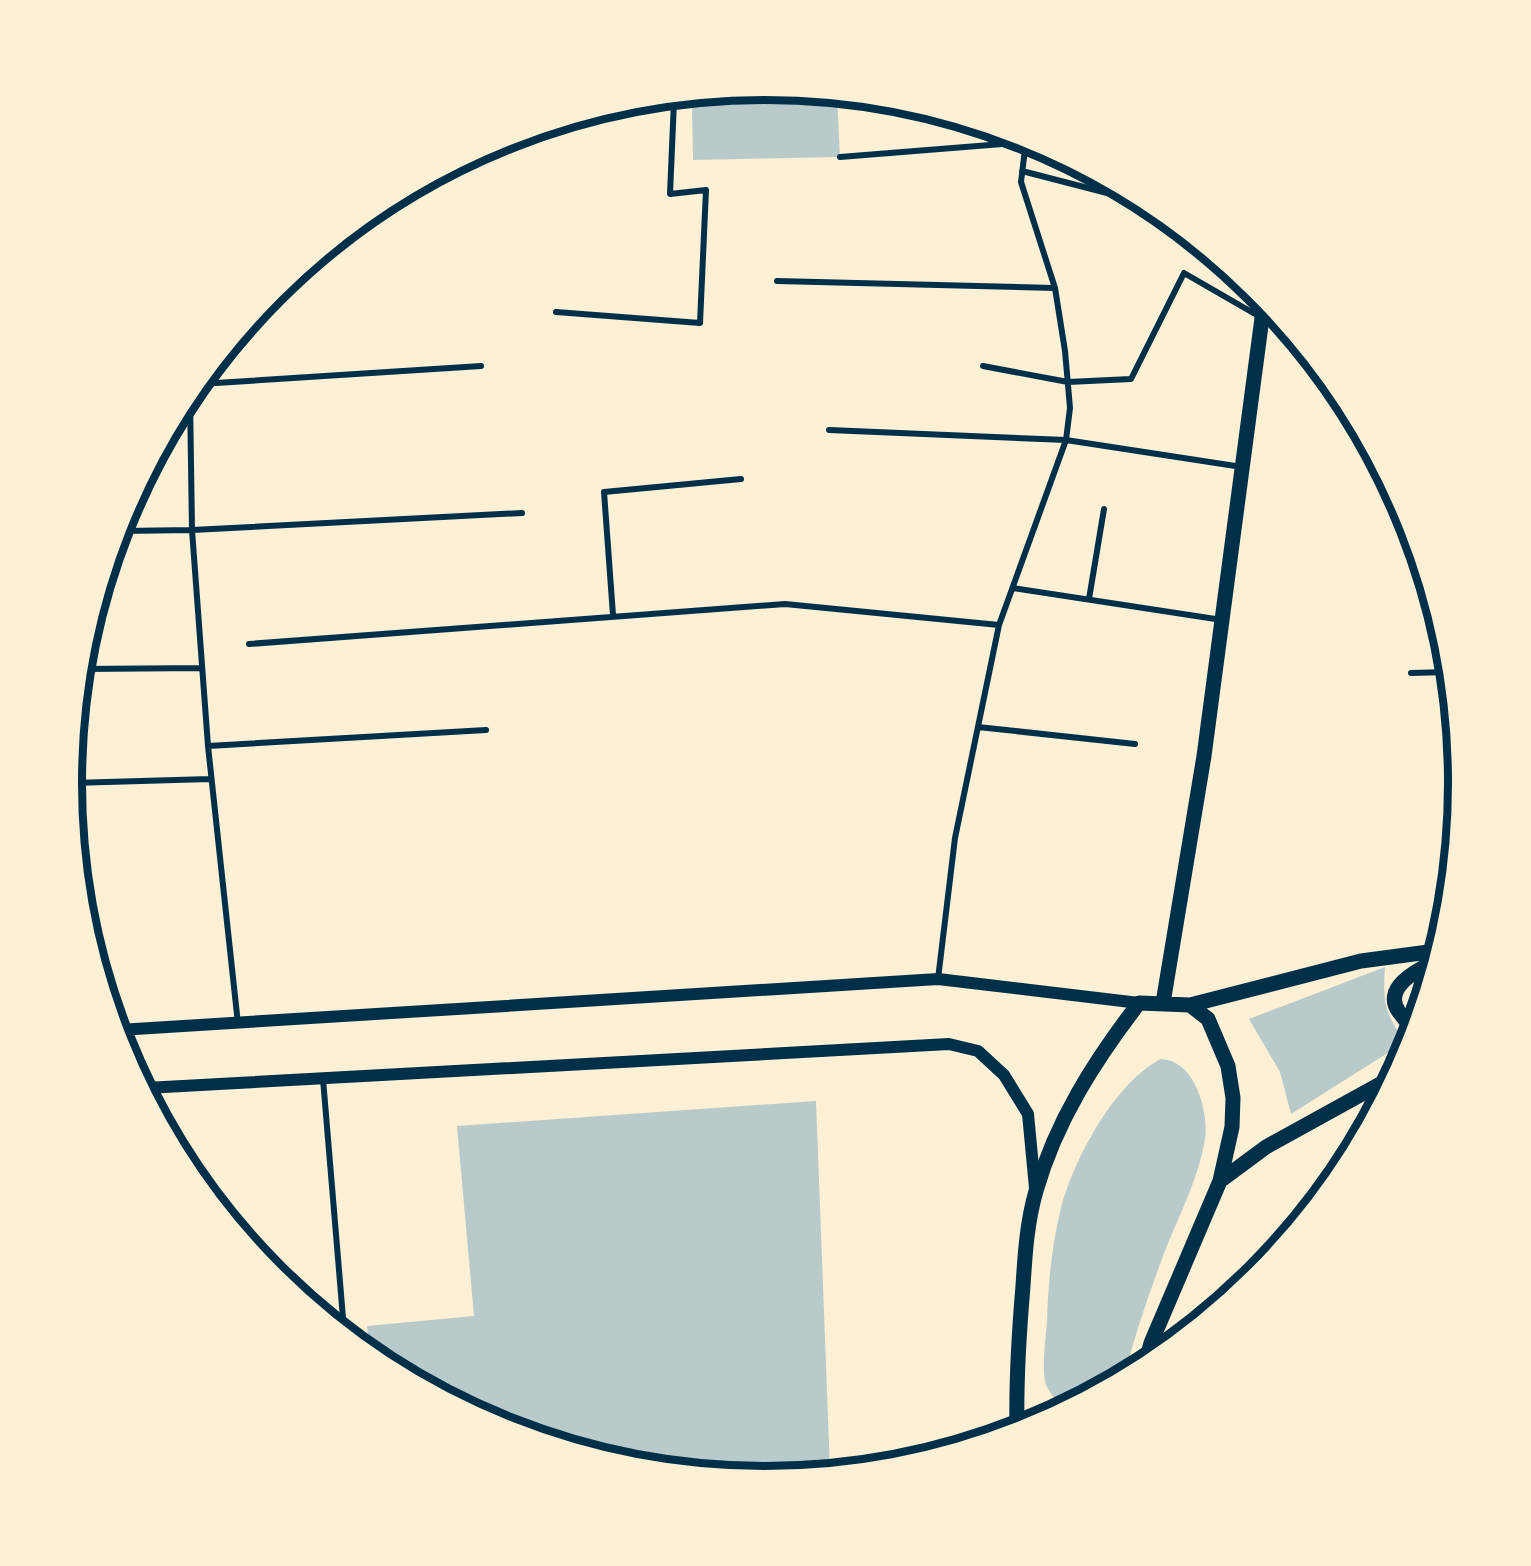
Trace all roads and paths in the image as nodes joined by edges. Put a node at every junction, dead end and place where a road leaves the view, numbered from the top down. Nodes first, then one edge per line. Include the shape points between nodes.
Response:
1 (676, 106) edge
2 (1003, 143) edge
3 (1025, 151) edge
4 (840, 157) dead end
5 (1022, 171) junction
6 (1110, 194) edge
7 (777, 281) dead end
8 (1054, 288) junction
9 (1253, 305) edge
10 (556, 312) dead end
11 (1262, 315) edge
12 (481, 366) dead end
13 (983, 366) dead end
14 (1068, 382) junction
15 (213, 383) edge
16 (190, 416) edge
17 (829, 430) dead end
18 (1066, 440) junction
19 (1242, 467) junction
20 (741, 479) dead end
21 (1104, 509) dead end
22 (522, 513) dead end
23 (192, 530) junction
24 (131, 531) edge
25 (1013, 588) junction
26 (1089, 599) junction
27 (613, 615) junction
28 (1222, 620) junction
29 (999, 625) junction
30 (249, 644) dead end
31 (202, 668) junction
32 (93, 669) edge
33 (1439, 672) edge
34 (1411, 673) dead end
35 (978, 727) junction
36 (486, 730) dead end
37 (1135, 744) dead end
38 (208, 746) junction
39 (210, 779) junction
40 (82, 783) edge
41 (1427, 952) edge
42 (1423, 968) edge
43 (938, 979) junction
44 (1139, 1003) junction
45 (1163, 1003) junction
46 (1190, 1005) junction
47 (1405, 1021) edge
48 (238, 1024) junction
49 (129, 1030) edge
50 (323, 1079) junction
51 (1378, 1085) edge
52 (154, 1088) edge
53 (1220, 1181) junction
54 (1036, 1192) junction
55 (343, 1319) edge
56 (1150, 1348) edge
57 (1017, 1418) edge

1 - 10 street via 670,194 706,190 700,323
2 - 4 street
3 - 5 street
5 - 6 street
5 - 8 street via 1021,182
7 - 8 street
8 - 14 street
9 - 14 street via 1184,273 1131,379
11 - 19 main road
12 - 15 street
13 - 14 street
14 - 18 street
16 - 23 street
17 - 18 street
18 - 19 street
18 - 25 street
19 - 28 main road
20 - 27 street via 604,492
21 - 26 street
22 - 23 street
23 - 24 street
23 - 31 street
25 - 26 street
25 - 29 street
26 - 28 street
27 - 29 street via 785,604
27 - 30 street
28 - 45 main road
29 - 35 street
31 - 32 street
31 - 38 street
33 - 34 street
35 - 37 street
35 - 43 street via 955,838
36 - 38 street
38 - 39 street
39 - 40 street
39 - 48 street
41 - 46 main road via 1361,961
42 - 47 main road via 1396,988 1395,1007
43 - 44 main road
43 - 48 main road
44 - 45 main road
44 - 54 main road via 1095,1063 1074,1100 1052,1144
45 - 46 main road
46 - 53 main road via 1208,1019 1228,1066 1232,1127
48 - 49 main road
50 - 52 main road
50 - 54 main road via 949,1044 978,1051 1004,1075 1028,1114
50 - 55 street
51 - 53 main road via 1266,1147
53 - 56 main road
54 - 57 main road via 1027,1234

